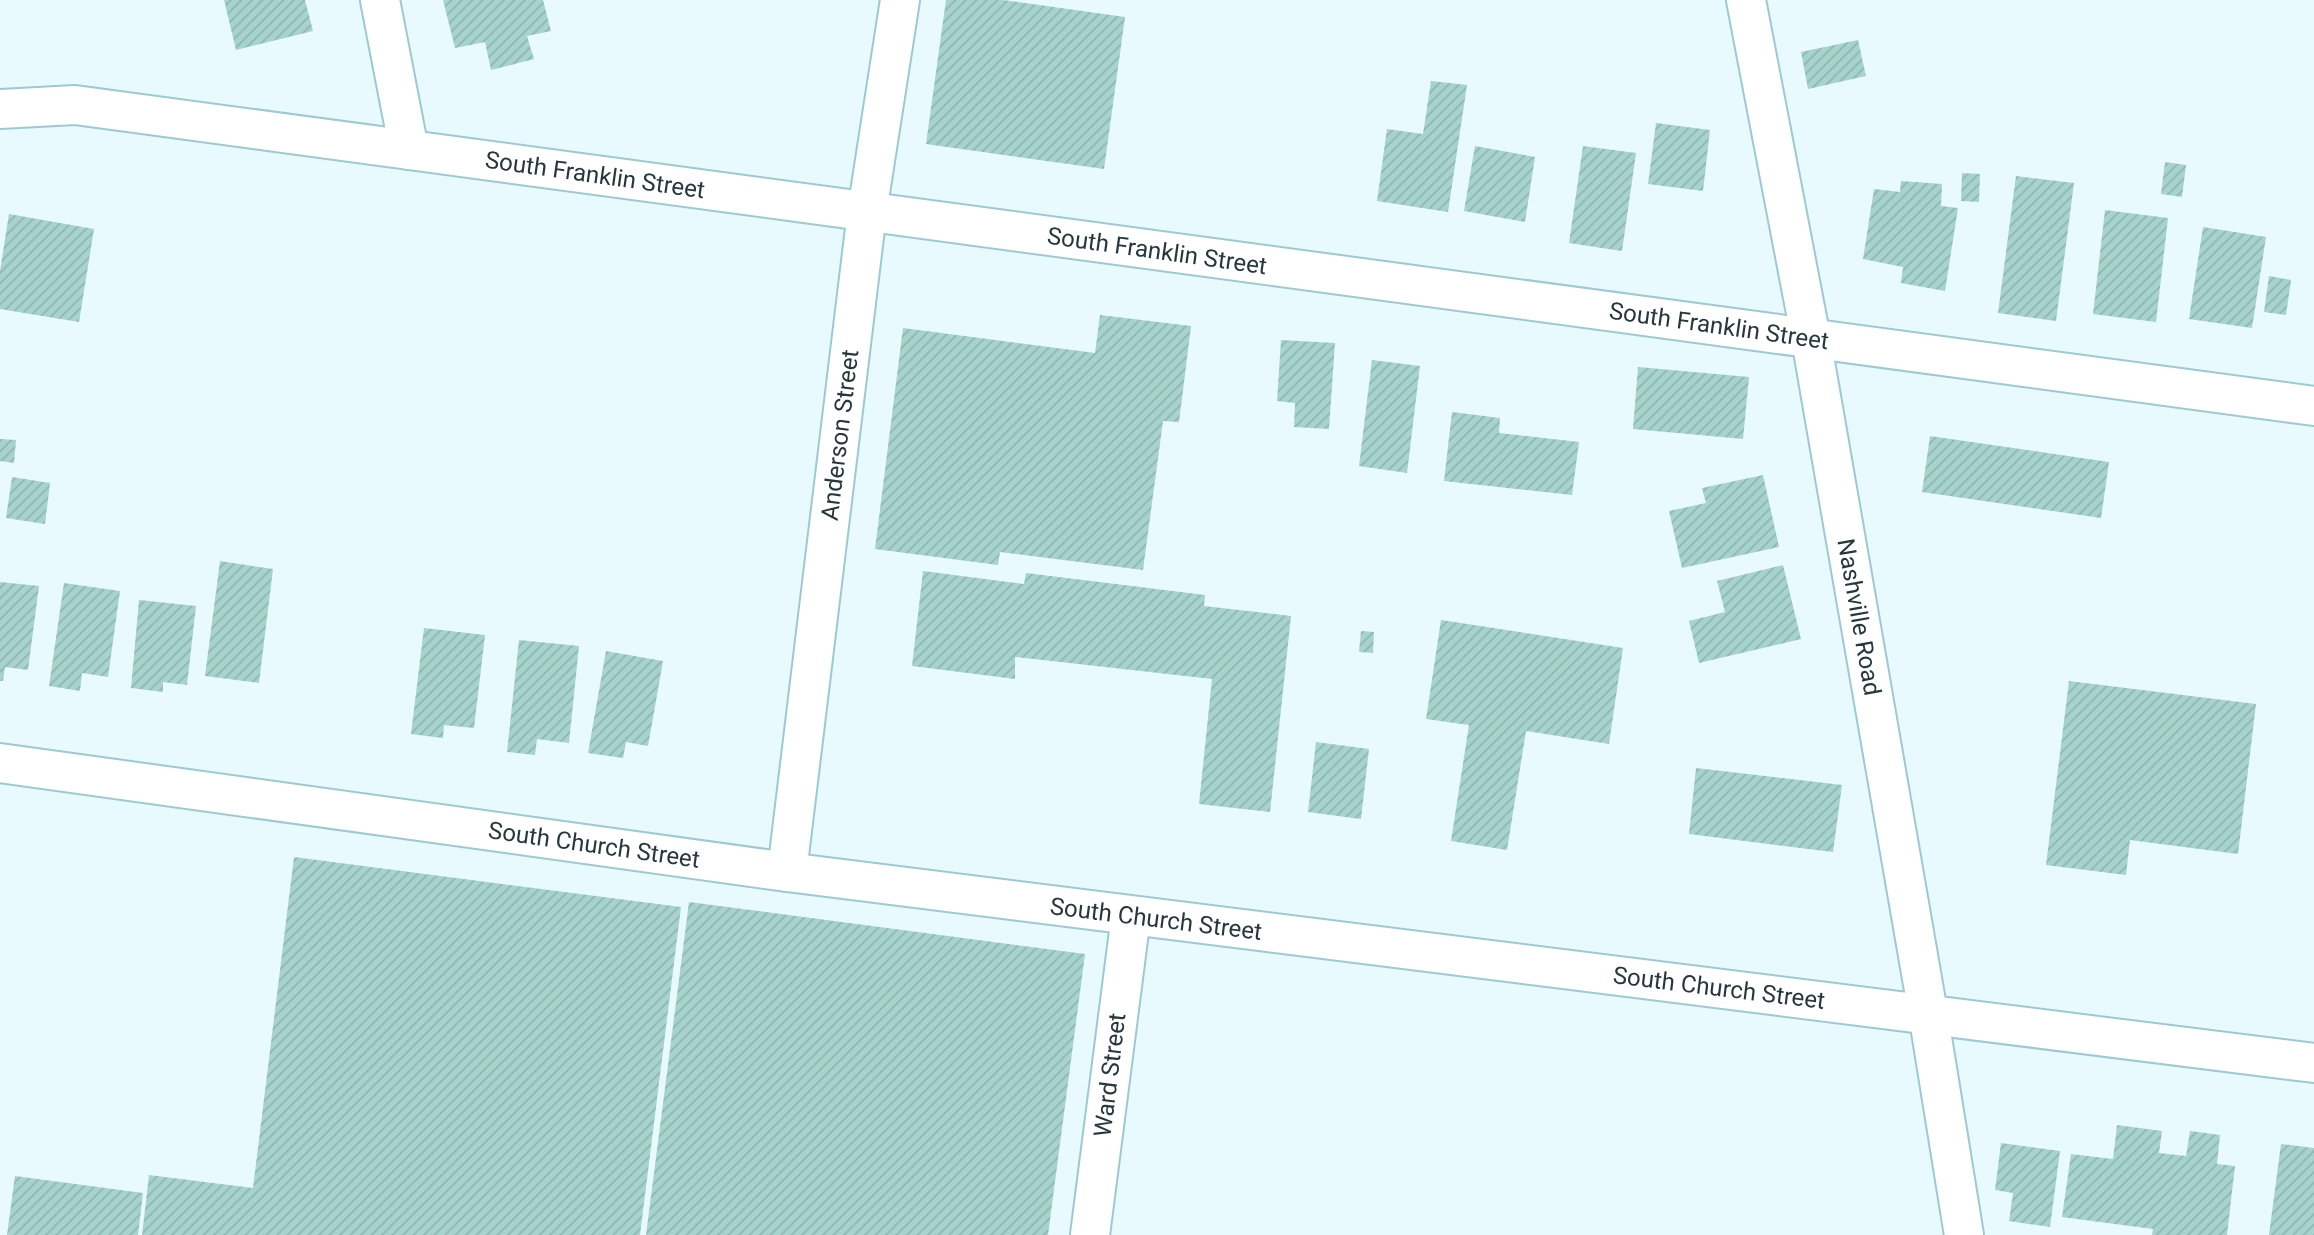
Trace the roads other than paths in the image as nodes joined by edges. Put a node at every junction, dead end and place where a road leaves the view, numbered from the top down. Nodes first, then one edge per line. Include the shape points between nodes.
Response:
1 (380, 0) edge
2 (900, 0) edge
3 (1746, 0) edge
4 (0, 109) edge
5 (410, 150) junction
6 (867, 212) junction
7 (1811, 338) junction
8 (2314, 406) edge
9 (0, 763) edge
10 (787, 872) junction
11 (1131, 916) junction
12 (1928, 1013) junction
13 (2314, 1063) edge
14 (1090, 1235) edge
15 (1964, 1235) edge

1 - 5 street
2 - 6 street, Anderson Street
3 - 7 street, Nashville Road
4 - 5 street, South Franklin Street via 75,105
5 - 6 street, South Franklin Street
6 - 7 street, South Franklin Street
6 - 10 street, Anderson Street
7 - 8 street, South Franklin Street
7 - 12 street, Nashville Road
9 - 10 street, South Church Street
10 - 11 street, South Church Street
11 - 12 street, South Church Street
11 - 14 street, Ward Street
12 - 13 street, South Church Street
12 - 15 street, Nashville Road

